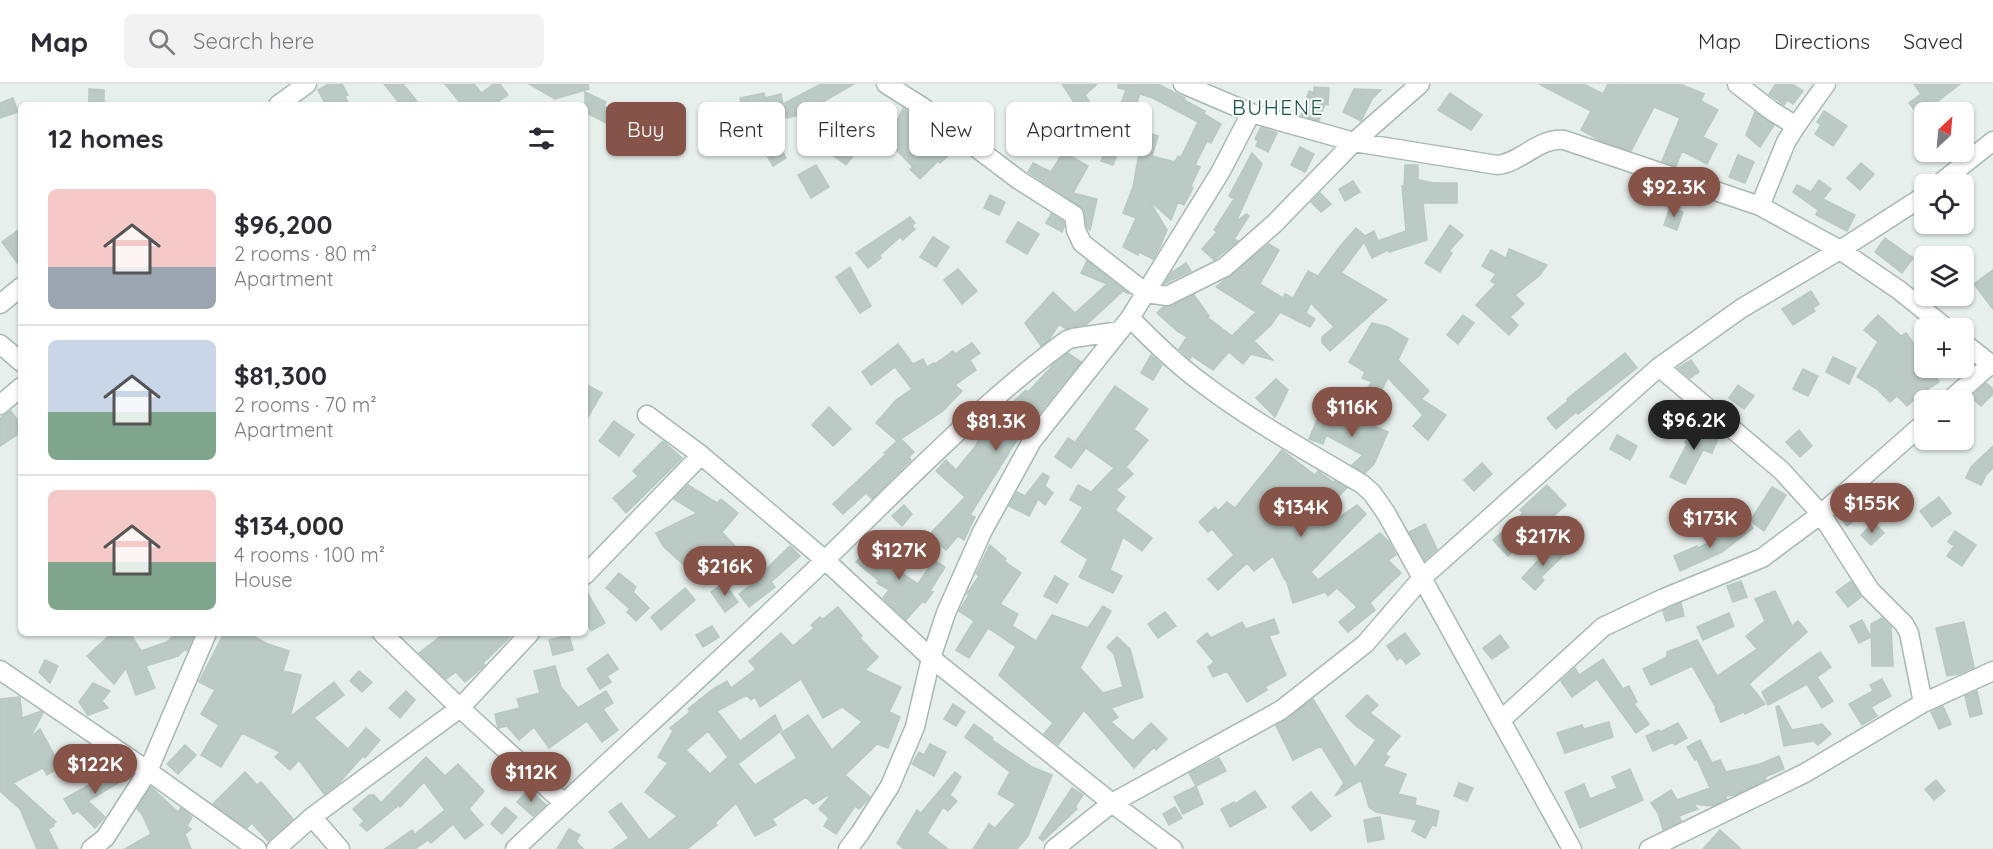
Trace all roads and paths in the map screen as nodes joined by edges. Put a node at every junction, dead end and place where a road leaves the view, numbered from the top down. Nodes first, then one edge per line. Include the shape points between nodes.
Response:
1 (307, 84) edge
2 (886, 84) edge
3 (1183, 84) edge
4 (1420, 84) edge
5 (1737, 84) edge
6 (1826, 84) edge
7 (282, 102) edge
8 (1251, 113) junction
9 (1796, 126) junction
10 (1993, 141) edge
11 (1354, 142) junction
12 (1952, 174) edge
13 (1914, 202) edge
14 (1760, 206) junction
15 (1840, 250) junction
16 (18, 289) edge
17 (1146, 293) junction
18 (0, 304) edge
19 (1934, 318) edge
20 (1125, 325) junction
21 (0, 344) edge
22 (1974, 351) edge
23 (18, 359) edge
24 (1992, 365) edge
25 (1659, 367) junction
26 (18, 390) edge
27 (1962, 390) edge
28 (0, 405) edge
29 (647, 414) dead end
30 (1914, 432) edge
31 (701, 455) junction
32 (1821, 514) junction
33 (825, 560) junction
34 (588, 572) edge
35 (1422, 578) junction
36 (206, 636) edge
37 (385, 636) edge
38 (527, 636) edge
39 (931, 658) junction
40 (0, 670) edge
41 (1993, 671) edge
42 (1923, 703) junction
43 (460, 708) junction
44 (1501, 720) junction
45 (148, 771) junction
46 (564, 803) junction
47 (1112, 803) junction
48 (312, 817) junction
49 (91, 849) edge
50 (257, 849) edge
51 (276, 849) edge
52 (340, 849) edge
53 (515, 849) edge
54 (848, 849) edge
55 (1054, 849) edge
56 (1173, 849) edge
57 (1572, 849) edge
58 (1649, 849) edge

1 - 7 street
2 - 17 street via 1074,215 1082,243
3 - 8 street
4 - 11 street
5 - 9 street
6 - 9 street
8 - 11 street
8 - 17 street via 1221,171
9 - 14 street
10 - 12 street
11 - 14 street via 1497,165 1548,141 1564,140
11 - 17 street via 1275,223 1225,267 1167,296
13 - 15 street
14 - 15 street
15 - 19 street
15 - 25 street via 1742,308
16 - 18 street
17 - 20 street
20 - 33 street via 1062,344 982,410
20 - 35 street via 1202,384 1362,484 1386,513
20 - 39 street via 1027,450 982,532
21 - 23 street
22 - 24 street
24 - 27 street
25 - 32 street via 1781,470
25 - 35 street
26 - 28 street
29 - 31 street
30 - 32 street
31 - 33 street
31 - 34 street
32 - 42 street via 1870,590 1909,633
32 - 44 street via 1762,558 1603,627
33 - 39 street
33 - 46 street
35 - 44 street
35 - 47 street via 1365,644 1281,710
36 - 45 street
37 - 43 street
38 - 43 street
39 - 47 street
39 - 54 street via 915,727 890,786
40 - 45 street
41 - 42 street
42 - 58 street via 1804,773
43 - 46 street
43 - 48 street
44 - 57 street
45 - 49 street via 105,838
45 - 50 street
46 - 53 street
47 - 55 street
47 - 56 street
48 - 51 street
48 - 52 street

